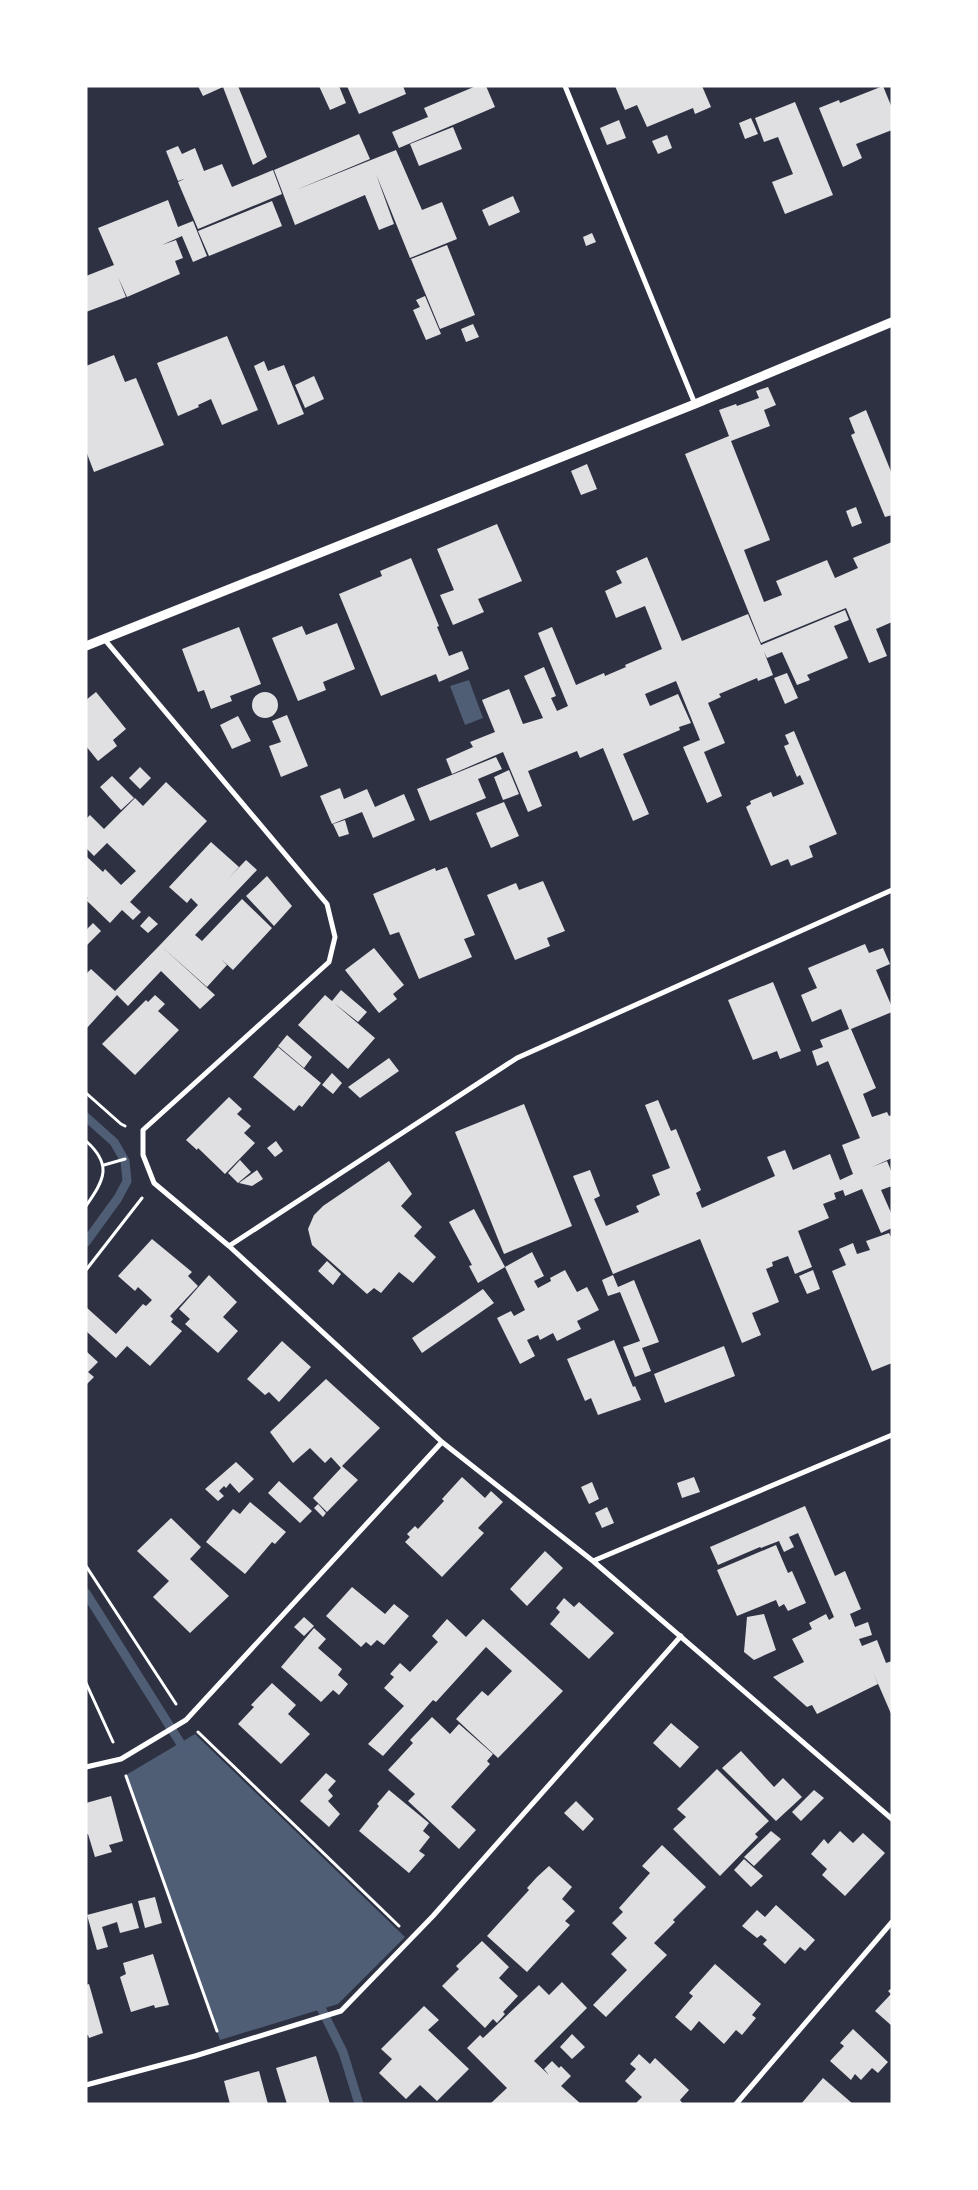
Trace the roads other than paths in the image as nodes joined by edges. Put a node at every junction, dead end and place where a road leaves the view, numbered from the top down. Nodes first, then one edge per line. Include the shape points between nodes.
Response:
1 (565, 86) edge
2 (892, 322) edge
3 (695, 404) junction
4 (105, 640) junction
5 (86, 646) edge
6 (892, 890) edge
7 (229, 1246) junction
8 (892, 1435) edge
9 (442, 1442) junction
10 (593, 1561) junction
11 (681, 1636) junction
12 (86, 1767) edge
13 (892, 1819) edge
14 (892, 1922) edge
15 (86, 2085) edge
16 (736, 2104) edge

1 - 3 street
2 - 3 street
3 - 4 street
4 - 5 street
4 - 7 street via 327,904 335,937 329,962 143,1130 143,1155 154,1183
6 - 7 street via 516,1058
7 - 9 street
8 - 10 street
9 - 10 street
9 - 12 street via 186,1720 120,1759
10 - 11 street
11 - 13 street
11 - 15 street via 433,1916 341,2011 223,2048
14 - 16 street

